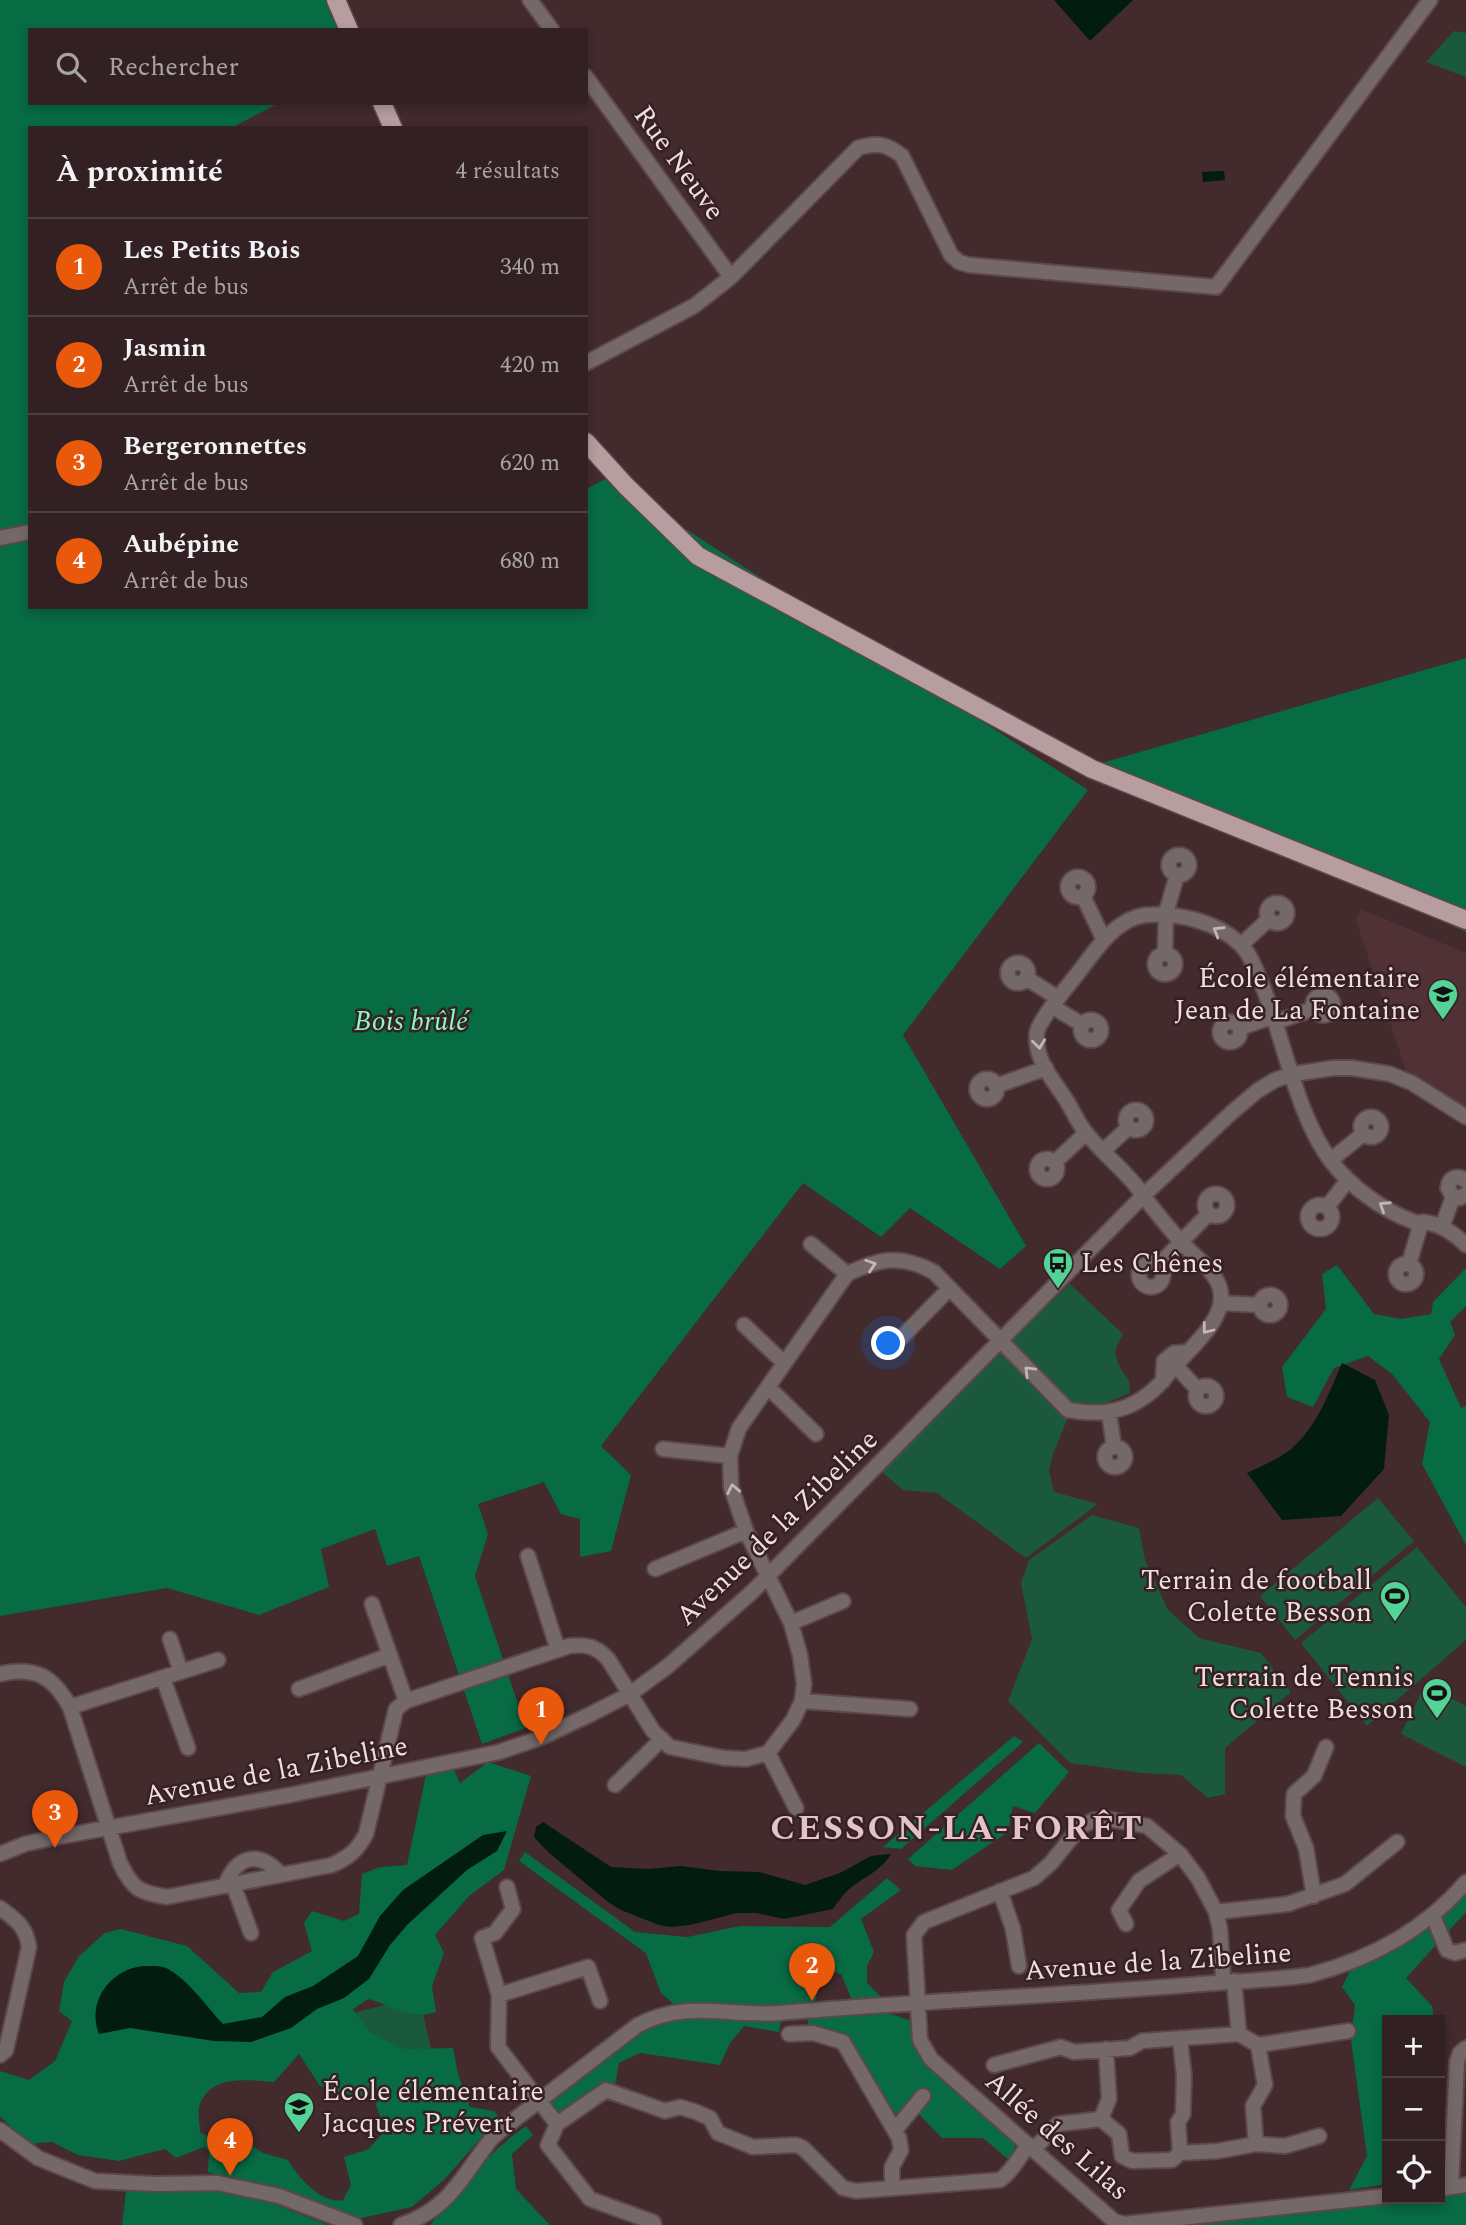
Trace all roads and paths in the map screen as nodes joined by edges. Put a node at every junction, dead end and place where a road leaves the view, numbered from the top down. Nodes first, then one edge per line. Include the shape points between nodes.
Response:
1 (336, 0) edge
2 (530, 0) edge
3 (1430, 0) edge
4 (348, 28) edge
5 (551, 28) edge
6 (588, 80) edge
7 (383, 105) edge
8 (392, 126) edge
9 (731, 277) junction
10 (588, 362) edge
11 (588, 444) edge
12 (28, 532) edge
13 (0, 538) edge
14 (1177, 875) dead end
15 (1083, 896) dead end
16 (1166, 913) junction
17 (1269, 919) dead end
18 (1466, 920) edge
19 (1104, 940) junction
20 (1241, 945) junction
21 (1165, 953) dead end
22 (1026, 978) dead end
23 (1056, 1003) junction
24 (1313, 1009) dead end
25 (1275, 1019) junction
26 (1083, 1026) dead end
27 (1240, 1028) dead end
28 (1046, 1068) junction
29 (1293, 1074) junction
30 (996, 1086) dead end
31 (1466, 1117) edge
32 (1129, 1127) dead end
33 (1086, 1133) junction
34 (1363, 1134) dead end
35 (1104, 1150) junction
36 (1331, 1160) junction
37 (1055, 1163) dead end
38 (1348, 1180) junction
39 (1466, 1181) edge
40 (1143, 1196) junction
41 (1460, 1196) edge
42 (1327, 1208) dead end
43 (1209, 1213) dead end
44 (1421, 1223) junction
45 (1442, 1227) junction
46 (1182, 1242) junction
47 (811, 1244) dead end
48 (1466, 1245) edge
49 (1409, 1264) dead end
50 (1158, 1266) dead end
51 (847, 1275) junction
52 (950, 1287) junction
53 (1222, 1303) junction
54 (1259, 1305) dead end
55 (744, 1325) dead end
56 (901, 1338) dead end
57 (1001, 1340) junction
58 (1187, 1352) junction
59 (783, 1362) junction
60 (1175, 1365) junction
61 (1163, 1381) junction
62 (768, 1387) junction
63 (1198, 1390) dead end
64 (1109, 1413) junction
65 (816, 1434) dead end
66 (1114, 1447) dead end
67 (663, 1449) dead end
68 (730, 1456) junction
69 (746, 1531) junction
70 (528, 1556) dead end
71 (655, 1569) dead end
72 (768, 1574) junction
73 (843, 1601) dead end
74 (372, 1604) dead end
75 (791, 1623) junction
76 (170, 1639) dead end
77 (558, 1650) junction
78 (390, 1655) junction
79 (218, 1660) dead end
80 (181, 1672) junction
81 (0, 1674) edge
82 (163, 1678) junction
83 (299, 1689) dead end
84 (630, 1694) junction
85 (406, 1701) junction
86 (802, 1701) junction
87 (70, 1707) junction
88 (910, 1709) dead end
89 (662, 1739) junction
90 (1326, 1747) dead end
91 (188, 1748) dead end
92 (768, 1753) junction
93 (380, 1777) junction
94 (615, 1785) dead end
95 (796, 1808) dead end
96 (108, 1828) junction
97 (1397, 1842) dead end
98 (0, 1854) edge
99 (1180, 1854) junction
100 (281, 1875) junction
101 (1466, 1882) edge
102 (229, 1885) junction
103 (507, 1887) dead end
104 (1000, 1891) junction
105 (1314, 1896) junction
106 (0, 1908) edge
107 (1216, 1912) junction
108 (1433, 1916) junction
109 (1126, 1924) dead end
110 (251, 1933) dead end
111 (1466, 1950) edge
112 (1019, 1966) dead end
113 (1230, 1982) junction
114 (499, 1995) junction
115 (600, 2001) dead end
116 (918, 2003) junction
117 (1348, 2031) dead end
118 (789, 2034) dead end
119 (1238, 2034) junction
120 (1180, 2038) junction
121 (1258, 2045) junction
122 (1466, 2048) edge
123 (1106, 2049) junction
124 (0, 2055) edge
125 (994, 2065) dead end
126 (923, 2096) dead end
127 (539, 2102) junction
128 (1101, 2119) junction
129 (557, 2124) junction
130 (0, 2130) edge
131 (895, 2130) junction
132 (1319, 2136) dead end
133 (1256, 2144) junction
134 (1032, 2147) junction
135 (1180, 2153) junction
136 (1452, 2187) edge
137 (892, 2188) junction
138 (1382, 2197) edge
139 (355, 2225) edge
140 (402, 2225) edge
141 (654, 2225) edge

1 - 4 main road
2 - 5 street
3 - 9 street via 1216,287 959,262 951,255 902,156 881,144 858,148
6 - 9 street, Rue Neuve
7 - 8 main road
9 - 10 street via 694,306
11 - 18 main road via 698,556 1092,769
12 - 13 street
14 - 16 street
15 - 19 street
16 - 19 street via 1133,917
20 -> 16 street via 1211,925
16 - 21 street
17 - 20 street
19 - 23 street
20 - 25 street
22 - 23 street
23 - 26 street
23 -> 28 street via 1037,1032
24 - 25 street
25 - 27 street
25 - 29 street
28 - 30 street
28 - 33 street
29 - 31 street, Avenue de la Zibeline via 1334,1068 1390,1074
29 - 36 street via 1313,1132
29 - 40 street, Avenue de la Zibeline via 1275,1080 1241,1103
32 - 35 street
33 - 35 street
33 - 37 street
34 - 36 street
35 - 40 street
36 - 38 street
38 - 42 street
44 -> 38 street via 1385,1208
39 - 41 street via 1458,1177 1449,1182 1448,1188
40 - 46 street
40 - 57 street, Avenue de la Zibeline
41 - 45 street
43 - 46 street
44 - 45 street
44 - 49 street
45 - 48 street
46 - 50 street
46 - 53 street via 1216,1278
47 - 51 street
51 -> 52 street via 870,1263 893,1259 917,1262
51 - 59 street
52 - 56 street
52 - 57 street
53 - 54 street
53 -> 58 street
55 - 59 street
64 -> 57 street via 1068,1410
57 - 72 street, Avenue de la Zibeline
58 - 60 street
58 - 61 street via 1174,1353 1164,1361
59 - 62 street
60 - 61 street
60 - 63 street
61 - 64 street via 1141,1399
62 - 65 street
62 - 68 street via 739,1428
64 - 66 street
67 - 68 street
69 -> 68 street via 731,1487
69 - 71 street
69 - 72 street
70 - 77 street
72 - 75 street
72 - 84 street, Avenue de la Zibeline via 711,1629
73 - 75 street
74 - 78 street
75 - 86 street via 800,1655
76 - 80 street
77 - 84 street via 586,1644 599,1650
77 - 85 street
78 - 83 street
78 - 85 street
79 - 80 street
80 - 82 street
81 - 87 street via 36,1672 57,1685
82 - 87 street
82 - 91 street
84 - 89 street
84 - 93 street, Avenue de la Zibeline via 511,1748
85 - 93 street via 396,1709
86 - 88 street
86 - 92 street via 784,1735
87 - 96 street
89 - 92 street via 670,1746 724,1758
89 - 94 street
90 - 105 street via 1314,1776 1294,1794 1293,1816 1306,1848
92 - 95 street
93 - 96 street, Avenue de la Zibeline
93 - 100 street via 366,1834 349,1857
96 - 98 street, Avenue de la Zibeline
96 - 102 street via 128,1880 140,1892 167,1897
97 - 105 street via 1345,1884
99 - 104 street via 1147,1826 1094,1820 1080,1827 1034,1878
99 - 107 street
99 - 109 street via 1139,1881 1119,1910
100 - 102 street
100 - 102 street via 261,1859 243,1860 231,1870
101 - 108 street, Avenue de la Zibeline
102 - 110 street
103 - 114 street via 513,1909 495,1933 482,1938
104 - 112 street
104 - 116 street, Allée des Lilas via 924,1922 915,1931
105 - 107 street via 1288,1904
106 - 124 street via 19,1922 29,1947 6,2050
107 - 113 street via 1223,1976
108 - 111 street via 1447,1950
108 - 113 street, Avenue de la Zibeline via 1391,1944 1339,1968
113 - 116 street, Avenue de la Zibeline
113 - 119 street
114 - 115 street via 588,1967
114 - 127 street via 498,2047
116 - 127 street, Avenue de la Zibeline via 775,2013 687,2010 658,2015 638,2025
116 - 134 street, Allée des Lilas via 920,2039 931,2059
117 - 121 street
118 - 131 street via 813,2033 843,2042
119 - 120 street
119 - 121 street
120 - 123 street
120 - 135 street via 1184,2076 1183,2114 1178,2122
121 - 133 street via 1265,2085 1253,2106
122 - 136 street via 1457,2062
123 - 125 street via 1074,2052 1061,2047
123 - 128 street via 1109,2099
126 - 131 street
127 - 129 street
127 - 140 street, Avenue de la Zibeline via 492,2138 440,2205
128 - 134 street via 1058,2124
128 - 135 street via 1119,2134 1122,2156 1132,2161 1172,2160
129 - 137 street via 606,2090 665,2111 680,2107 696,2112 710,2118 718,2133 753,2147 796,2145 843,2188
129 - 141 street via 548,2146 590,2199
130 - 139 street via 38,2158 95,2181 229,2185 279,2196
131 - 137 street via 901,2150 892,2167
132 - 133 street via 1285,2146
133 - 135 street
134 - 137 street via 1000,2180
134 - 138 street, Allée des Lilas via 1104,2213 1124,2224

